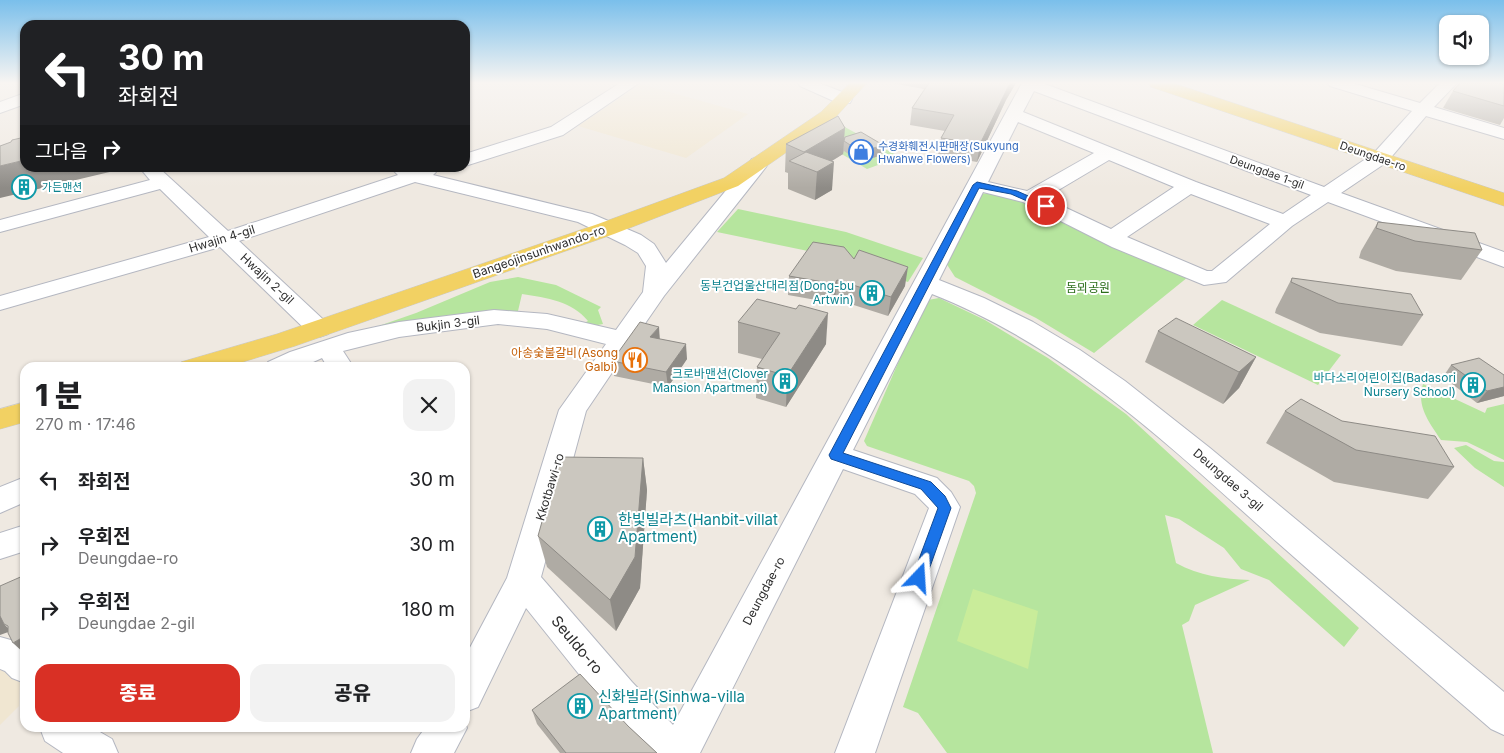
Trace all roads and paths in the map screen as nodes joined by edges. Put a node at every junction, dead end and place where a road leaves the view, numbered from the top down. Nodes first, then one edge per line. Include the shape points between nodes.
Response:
1 (576, 118) edge
2 (824, 118) edge
3 (1012, 118) edge
4 (1024, 118) edge
5 (1123, 118) edge
6 (1261, 118) edge
7 (1415, 118) edge
8 (1450, 118) edge
9 (1504, 134) edge
10 (1109, 152) junction
11 (470, 158) edge
12 (1380, 158) junction
13 (759, 163) junction
14 (153, 172) edge
15 (407, 172) edge
16 (164, 182) junction
17 (977, 185) junction
18 (1189, 186) junction
19 (1328, 195) junction
20 (1030, 198) junction
21 (1504, 200) edge
22 (1285, 222) junction
23 (0, 226) edge
24 (606, 229) junction
25 (1112, 238) junction
26 (224, 239) junction
27 (1504, 260) edge
28 (926, 283) junction
29 (656, 292) junction
30 (0, 303) edge
31 (624, 340) junction
32 (329, 348) edge
33 (234, 362) edge
34 (287, 362) edge
35 (20, 413) edge
36 (0, 419) edge
37 (835, 455) junction
38 (20, 491) edge
39 (0, 501) edge
40 (20, 540) edge
41 (0, 546) edge
42 (523, 580) junction
43 (0, 653) edge
44 (20, 660) edge
45 (470, 684) edge
46 (1504, 716) edge
47 (65, 732) edge
48 (98, 753) edge
49 (673, 753) edge
50 (679, 753) edge
51 (855, 753) edge

1 - 11 street via 556,131
2 - 13 main road, Bangeojinsunhwando-ro
3 - 17 street, Deungdae-ro
4 - 10 street
5 - 19 street, Deungdae 1-gil
6 - 12 main road, Deungdae-ro
7 - 12 street
8 - 9 street
10 - 18 street
10 - 20 street
12 - 19 street
12 - 21 main road, Deungdae-ro
13 - 24 main road, Bangeojinsunhwando-ro via 731,182
13 - 29 street, Kkotbawi-ro
14 - 16 street, Hwajin 2-gil
15 - 24 street via 585,218
15 - 26 street, Hwajin 4-gil
16 - 23 street
16 - 26 street, Hwajin 2-gil
17 - 20 street
17 - 28 street, Deungdae-ro
18 - 22 street
18 - 25 street
19 - 22 street
19 - 27 street, Deungdae 1-gil
20 - 25 street
22 - 25 street via 1218,277 1206,279
24 - 29 street via 646,249 657,266
24 - 32 main road, Bangeojinsunhwando-ro
26 - 30 street, Hwajin 4-gil
26 - 32 street, Hwajin 2-gil
28 - 37 street, Deungdae-ro
28 - 46 street, Deungdae 3-gil via 958,294 1021,324 1125,394
29 - 31 street, Kkotbawi-ro
31 - 32 street, Bukjin 3-gil via 499,316 387,332
31 - 42 street, Kkotbawi-ro via 573,410
32 - 33 main road, Bangeojinsunhwando-ro
32 - 34 street, Bukjin 3-gil
35 - 36 main road
37 - 50 street, Deungdae-ro
37 - 51 street via 926,486 945,508
38 - 39 street
40 - 41 street
42 - 45 street, Kkotbawi-ro
42 - 49 street, Seuldo-ro via 613,688
43 - 44 street via 16,656
47 - 48 street

